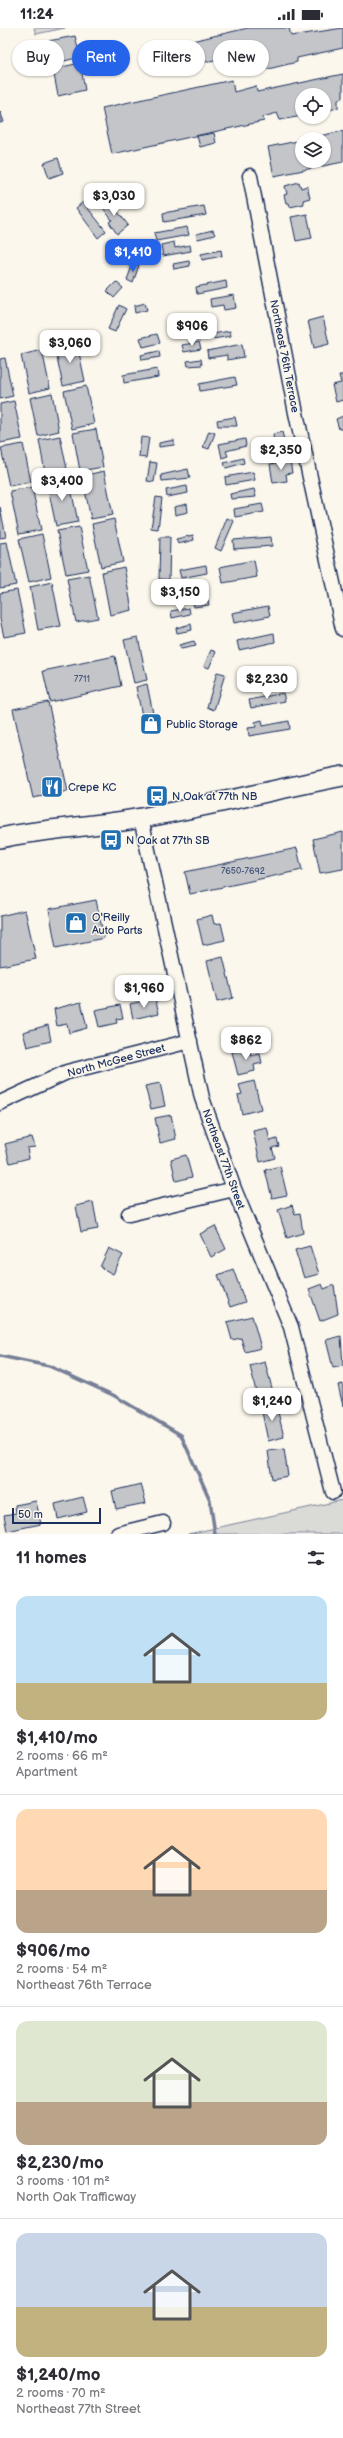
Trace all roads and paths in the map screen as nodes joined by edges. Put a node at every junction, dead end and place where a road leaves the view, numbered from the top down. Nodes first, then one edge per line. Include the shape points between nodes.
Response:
1 (250, 176) dead end
2 (343, 629) edge
3 (343, 776) edge
4 (141, 818) junction
5 (0, 838) edge
6 (190, 1041) junction
7 (0, 1103) edge
8 (234, 1189) junction
9 (129, 1214) dead end
10 (333, 1492) dead end
11 (163, 1523) dead end
12 (118, 1534) edge

1 - 2 street, Northeast 76th Terrace via 296,413
3 - 4 main road
4 - 5 main road via 27,832
4 - 6 street, Northeast 77th Street
6 - 7 street, North McGee Street via 67,1072
6 - 8 street, Northeast 77th Street via 202,1098
8 - 9 street
8 - 10 street, Northeast 77th Street via 291,1327
11 - 12 street

